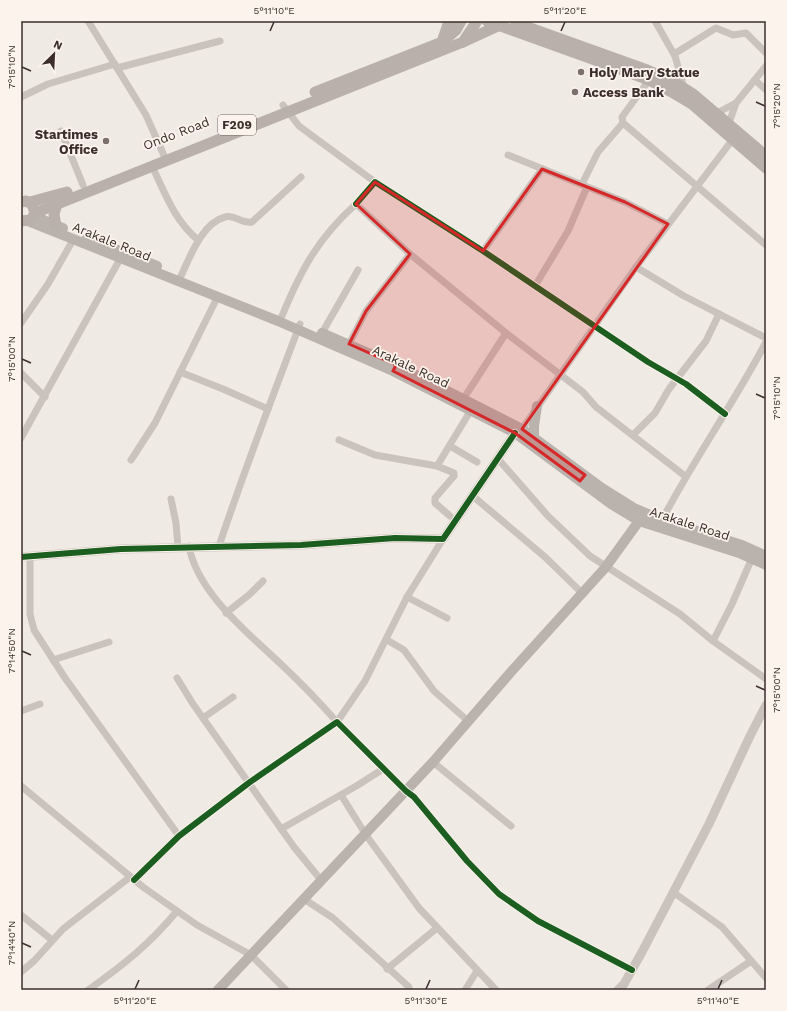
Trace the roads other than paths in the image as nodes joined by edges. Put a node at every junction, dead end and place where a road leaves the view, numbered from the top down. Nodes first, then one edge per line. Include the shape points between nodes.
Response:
1 (88, 21) edge
2 (449, 21) edge
3 (461, 21) edge
4 (476, 21) edge
5 (487, 21) edge
6 (654, 21) edge
7 (505, 23) edge
8 (220, 41) dead end
9 (442, 42) junction
10 (463, 42) junction
11 (766, 53) edge
12 (589, 54) junction
13 (674, 54) junction
14 (116, 66) junction
15 (766, 66) edge
16 (649, 80) junction
17 (755, 80) junction
18 (684, 88) junction
19 (766, 90) edge
20 (21, 97) edge
21 (736, 103) junction
22 (285, 108) junction
23 (717, 113) junction
24 (623, 123) junction
25 (729, 123) junction
26 (61, 131) dead end
27 (733, 139) junction
28 (508, 155) dead end
29 (165, 156) junction
30 (766, 156) edge
31 (152, 166) junction
32 (766, 168) edge
33 (542, 169) junction
34 (301, 177) dead end
35 (375, 182) junction
36 (83, 185) junction
37 (585, 186) junction
38 (696, 186) junction
39 (25, 202) edge
40 (57, 204) junction
41 (356, 204) junction
42 (30, 218) edge
43 (668, 224) junction
44 (56, 226) junction
45 (73, 240) junction
46 (198, 240) junction
47 (766, 245) edge
48 (483, 251) junction
49 (410, 254) junction
50 (120, 259) junction
51 (636, 267) junction
52 (358, 270) dead end
53 (181, 276) junction
54 (535, 286) junction
55 (217, 298) junction
56 (719, 314) junction
57 (282, 316) junction
58 (21, 323) edge
59 (595, 326) junction
60 (298, 327) junction
61 (322, 333) junction
62 (506, 333) junction
63 (766, 338) edge
64 (766, 342) edge
65 (349, 344) junction
66 (394, 368) junction
67 (180, 372) junction
68 (21, 374) edge
69 (559, 374) junction
70 (677, 379) junction
71 (45, 397) junction
72 (464, 398) junction
73 (537, 406) junction
74 (268, 409) junction
75 (471, 410) junction
76 (725, 414) junction
77 (519, 431) junction
78 (633, 435) junction
79 (534, 437) junction
80 (21, 438) edge
81 (340, 440) dead end
82 (450, 446) junction
83 (131, 460) dead end
84 (499, 460) junction
85 (477, 462) dead end
86 (438, 466) junction
87 (685, 476) junction
88 (582, 478) junction
89 (474, 497) junction
90 (171, 499) dead end
91 (450, 516) dead end
92 (662, 520) junction
93 (639, 521) junction
94 (708, 538) junction
95 (443, 539) junction
96 (189, 546) junction
97 (219, 546) junction
98 (178, 547) junction
99 (766, 556) edge
100 (25, 557) edge
101 (752, 558) junction
102 (766, 565) edge
103 (606, 568) junction
104 (262, 581) dead end
105 (583, 594) junction
106 (407, 597) junction
107 (226, 613) junction
108 (447, 618) dead end
109 (387, 640) junction
110 (714, 641) junction
111 (109, 642) dead end
112 (53, 660) junction
113 (177, 678) dead end
114 (766, 679) edge
115 (233, 697) dead end
116 (40, 704) dead end
117 (766, 705) edge
118 (21, 711) edge
119 (203, 718) junction
120 (468, 721) junction
121 (337, 722) junction
122 (433, 762) junction
123 (383, 769) junction
124 (250, 782) junction
125 (21, 786) edge
126 (406, 791) junction
127 (341, 795) junction
128 (510, 826) dead end
129 (281, 828) junction
130 (366, 835) junction
131 (179, 836) junction
132 (132, 878) junction
133 (321, 880) junction
134 (673, 892) junction
135 (304, 899) junction
136 (177, 911) junction
137 (21, 915) edge
138 (437, 928) junction
139 (52, 940) junction
140 (251, 955) junction
141 (752, 962) junction
142 (388, 969) junction
143 (632, 970) junction
144 (477, 971) junction
145 (21, 972) edge
146 (766, 978) edge
147 (88, 990) edge
148 (218, 990) edge
149 (286, 990) edge
150 (409, 990) edge
151 (465, 990) edge
152 (496, 990) edge
153 (618, 990) edge
154 (708, 990) edge

1 - 14 street
2 - 9 main road
3 - 9 main road, F209 via 456,30
4 - 10 main road
5 - 7 main road
6 - 13 street
7 - 10 main road
7 - 12 main road
8 - 14 street
9 - 22 main road, Ondo Road / F209
10 - 22 main road, Ondo Road / F209
11 - 13 street via 748,34 731,34 716,28
12 - 16 main road
12 - 18 main road via 647,70
13 - 18 street
14 - 20 street via 48,84
14 - 29 street via 146,115
15 - 17 street
16 - 24 street via 622,116
16 - 27 main road via 692,104
17 - 19 street
17 - 21 street
18 - 23 main road
21 - 23 street
21 - 25 street
22 - 29 main road, Ondo Road / F209
22 - 35 street via 299,126
23 - 25 main road
24 - 37 street via 598,152
24 - 38 street
25 - 30 main road
26 - 36 street
27 - 32 main road
27 - 38 street
28 - 33 street
29 - 31 main road, Ondo Road / F209
29 - 36 main road, Ondo Road / F209
31 - 40 main road, Ondo Road / F209
31 - 46 street via 170,207 186,230
33 - 37 street
33 - 48 street
34 - 46 street via 252,222 224,217
35 - 41 street
35 - 48 street
36 - 39 main road, Ondo Road / F209 via 61,195
37 - 43 street via 638,208
37 - 54 street via 568,231
38 - 43 street
38 - 47 street
39 - 42 main road, F209 via 34,207
40 - 42 main road, Ondo Road / F209
40 - 44 main road via 54,214
41 - 49 street
41 - 57 street via 326,235 304,266
42 - 44 main road, Arakale Road
42 - 45 main road, Arakale Road
43 - 51 street
44 - 53 main road, Arakale Road
45 - 50 main road, Arakale Road
45 - 58 street via 48,284
46 - 53 street
48 - 54 street
49 - 62 street
49 - 65 street via 366,311
50 - 55 main road, Arakale Road
50 - 71 street
51 - 56 street
51 - 59 street
52 - 61 street
53 - 57 main road, Arakale Road
54 - 59 street
55 - 60 main road, Arakale Road
55 - 67 street
56 - 63 street
56 - 70 street via 706,341
57 - 60 main road, Arakale Road
59 - 69 street
59 - 70 street
60 - 61 main road, Arakale Road
60 - 66 main road, Arakale Road
60 - 74 street via 292,350
61 - 65 main road, Arakale Road
62 - 69 street
62 - 72 street
64 - 76 street
65 - 66 main road, Arakale Road
66 - 72 main road, Arakale Road
66 - 75 main road, Arakale Road
67 - 74 street
67 - 83 street via 155,423
68 - 71 street
69 - 73 street
69 - 78 street
70 - 76 street
70 - 78 street via 650,420
71 - 80 street
72 - 77 main road, Arakale Road
73 - 77 street
73 - 79 main road
74 - 97 street
75 - 77 main road, Arakale Road
75 - 82 street
76 - 87 street
77 - 79 main road, Arakale Road
77 - 84 street
77 - 88 main road, Arakale Road
78 - 87 street
79 - 88 main road, Arakale Road
81 - 86 street via 381,456
82 - 85 street
82 - 86 street
84 - 89 street
84 - 103 street via 574,543
86 - 91 street via 454,473 435,503
87 - 92 street
88 - 92 main road, Arakale Road via 634,508
88 - 93 main road, Arakale Road via 611,504
89 - 95 street
89 - 105 street
90 - 98 street
92 - 94 main road, Arakale Road
93 - 94 main road, Arakale Road
93 - 103 main road
94 - 99 main road, Arakale Road via 742,545
94 - 101 main road, Arakale Road
95 - 97 street via 394,538 301,545
95 - 106 street
96 - 97 street
96 - 98 street
96 - 107 street via 201,576
98 - 100 street
100 - 112 street via 30,621
101 - 102 main road, Arakale Road
101 - 110 street
103 - 105 main road
103 - 110 street via 680,614
104 - 107 street
105 - 120 main road
106 - 108 street
106 - 109 street
107 - 121 street via 305,687
109 - 120 street via 404,650 434,690
109 - 121 street via 365,681
110 - 114 street
111 - 112 street
112 - 131 street
113 - 119 street
115 - 119 street
116 - 118 street
117 - 134 street via 710,824
119 - 124 street
120 - 122 main road
121 - 123 street
121 - 124 street
122 - 126 main road
122 - 128 street
123 - 126 street
123 - 127 street
124 - 129 street
124 - 131 street
125 - 132 street
126 - 130 main road
126 - 143 street via 414,797 467,861 504,898 538,921
127 - 129 street
127 - 130 street
129 - 133 street
130 - 133 main road
130 - 138 street via 419,908
131 - 132 street
132 - 136 street
132 - 139 street
133 - 135 main road
134 - 141 street via 722,927
134 - 143 street
135 - 140 main road
135 - 142 street via 333,918
136 - 140 street
136 - 147 street via 152,941 110,976
137 - 139 street
138 - 142 street
138 - 144 street
139 - 145 street
140 - 148 main road
140 - 149 street
141 - 146 street
141 - 154 street
142 - 150 street via 409,987
143 - 153 street
144 - 151 street
144 - 152 street

